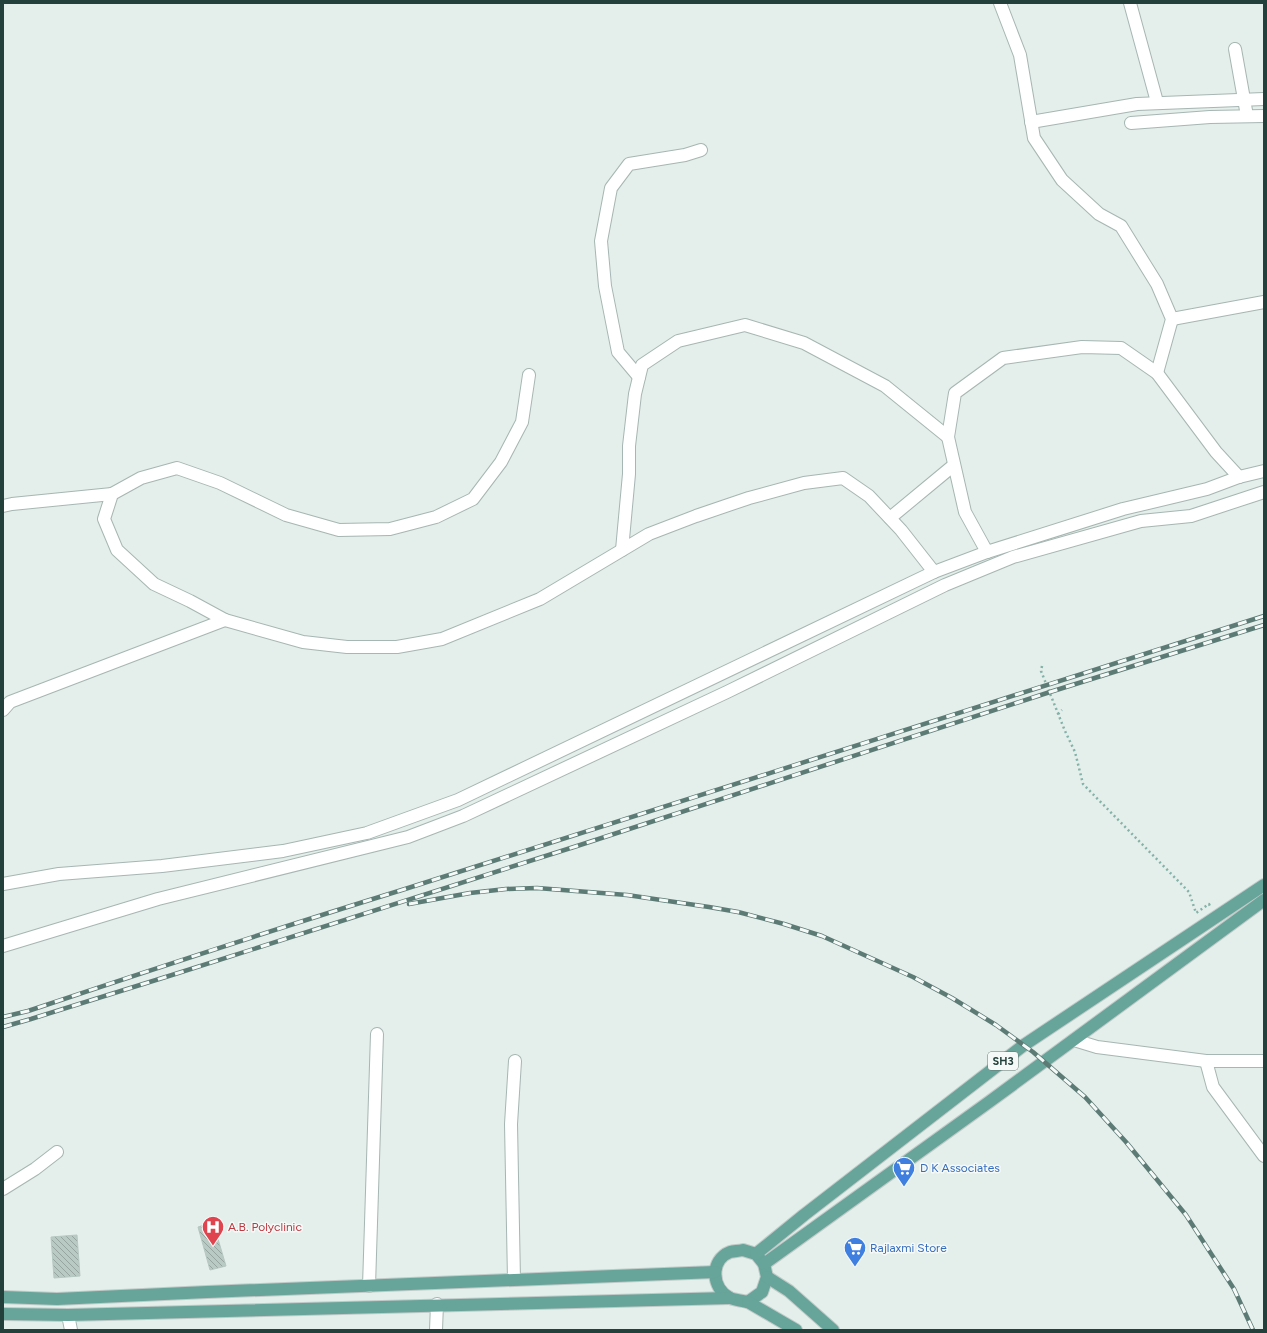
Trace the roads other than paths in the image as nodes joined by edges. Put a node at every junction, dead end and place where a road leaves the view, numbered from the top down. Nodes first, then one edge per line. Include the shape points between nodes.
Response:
1 (1000, 3) edge
2 (1130, 3) edge
3 (1235, 49) dead end
4 (1244, 99) junction
5 (1264, 99) edge
6 (1157, 102) junction
7 (1247, 116) junction
8 (1264, 116) edge
9 (1031, 122) junction
10 (1131, 123) dead end
11 (702, 150) dead end
12 (1264, 302) edge
13 (1172, 319) junction
14 (1157, 373) junction
15 (529, 375) dead end
16 (639, 377) junction
17 (948, 436) junction
18 (954, 465) junction
19 (1264, 471) edge
20 (1238, 477) junction
21 (1264, 492) edge
22 (112, 494) junction
23 (3, 506) edge
24 (890, 518) junction
25 (622, 550) junction
26 (987, 552) junction
27 (934, 572) junction
28 (225, 620) junction
29 (3, 710) edge
30 (3, 884) edge
31 (1264, 885) edge
32 (1264, 900) edge
33 (1234, 904) junction
34 (1244, 915) junction
35 (3, 946) edge
36 (377, 1034) dead end
37 (1074, 1040) junction
38 (1206, 1060) junction
39 (515, 1061) dead end
40 (1264, 1061) edge
41 (58, 1152) dead end
42 (1264, 1156) edge
43 (3, 1189) edge
44 (756, 1254) junction
45 (764, 1264) junction
46 (714, 1272) junction
47 (767, 1277) junction
48 (514, 1280) junction
49 (369, 1286) junction
50 (3, 1297) edge
51 (730, 1298) junction
52 (748, 1302) junction
53 (437, 1304) junction
54 (3, 1314) edge
55 (68, 1315) junction
56 (71, 1330) edge
57 (436, 1330) edge
58 (796, 1330) edge
59 (833, 1330) edge

1 - 9 street via 1020,55
2 - 6 street
3 - 4 street
4 - 5 street
4 - 6 street
4 - 7 street
6 - 9 street
7 - 8 street
7 - 10 street via 1210,116
9 - 13 street via 1034,138 1062,180 1099,214 1121,226 1157,284
11 - 16 street via 629,164 611,188 602,241 605,286 618,352
12 - 13 street
13 - 14 street
14 - 17 street via 1121,348 1082,346 1003,358 955,393
14 - 20 street
15 - 22 street via 522,422 501,462 473,499 436,517 390,529 339,530 286,515 220,483 177,468 141,478
16 - 17 street via 642,364 678,341 745,326 804,344 885,386
16 - 25 street via 634,394
17 - 18 street
18 - 24 street
18 - 26 street via 965,512
19 - 20 street
20 - 26 street via 1207,488 1123,508
21 - 35 street via 1191,516 1141,521 1013,557 945,585 727,692 463,816 408,837 158,899
22 - 23 street
22 - 28 street via 104,519 117,550 154,584
24 - 25 street via 869,496 843,478 804,483 749,498 649,534
24 - 27 street
25 - 28 street via 540,599 442,639 398,647 347,647 303,642
26 - 27 street
27 - 30 street via 458,800 367,833 283,851 162,866 59,874
28 - 29 street via 10,702
31 - 33 main road, SH3
32 - 34 main road, SH3
33 - 34 main road
33 - 44 main road, SH3 via 1024,1045
34 - 37 main road, SH3
36 - 49 street
37 - 38 street via 1097,1047
37 - 45 main road, SH3
38 - 40 street
38 - 42 street via 1213,1087
39 - 48 street via 511,1124
41 - 43 street
44 - 45 main road
44 - 46 main road via 743,1250 730,1252 720,1260
45 - 47 main road
46 - 48 main road
46 - 51 main road via 718,1288
47 - 52 main road via 762,1292
47 - 59 main road via 789,1291
48 - 49 main road
49 - 50 main road via 57,1299
51 - 52 main road
51 - 53 main road
52 - 58 main road
53 - 55 main road
53 - 57 street
54 - 55 main road
55 - 56 street

